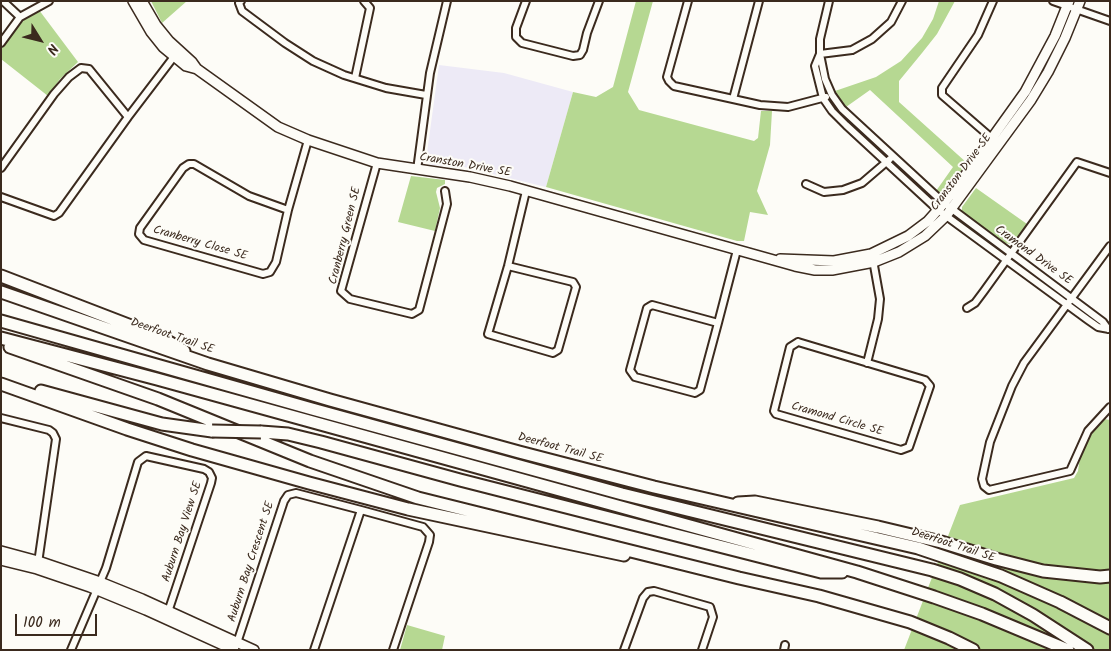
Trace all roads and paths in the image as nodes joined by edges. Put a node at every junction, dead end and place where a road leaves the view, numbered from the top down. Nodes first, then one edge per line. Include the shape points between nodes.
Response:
1 (3, 1) edge
2 (49, 1) edge
3 (132, 1) edge
4 (142, 1) edge
5 (241, 1) edge
6 (364, 1) edge
7 (447, 1) edge
8 (526, 1) edge
9 (599, 1) edge
10 (688, 1) edge
11 (759, 1) edge
12 (829, 1) edge
13 (902, 1) edge
14 (993, 1) edge
15 (1053, 1) edge
16 (1068, 4) edge
17 (1078, 6) edge
18 (20, 16) junction
19 (1110, 21) edge
20 (1, 43) edge
21 (176, 54) junction
22 (820, 54) junction
23 (355, 78) junction
24 (426, 95) junction
25 (832, 96) junction
26 (823, 98) junction
27 (733, 99) junction
28 (128, 117) junction
29 (991, 139) junction
30 (308, 140) junction
31 (999, 145) junction
32 (892, 157) junction
33 (887, 162) junction
34 (377, 163) junction
35 (1, 168) edge
36 (417, 170) junction
37 (1110, 174) edge
38 (806, 184) dead end
39 (444, 191) dead end
40 (526, 191) junction
41 (1, 197) edge
42 (941, 207) junction
43 (288, 210) junction
44 (949, 213) junction
45 (1110, 246) edge
46 (738, 250) junction
47 (1011, 254) junction
48 (872, 258) junction
49 (1006, 260) junction
50 (508, 266) junction
51 (1, 276) edge
52 (1, 292) edge
53 (1071, 298) junction
54 (1066, 305) junction
55 (966, 308) dead end
56 (1, 321) edge
57 (718, 323) junction
58 (1109, 329) edge
59 (1, 338) edge
60 (1, 344) edge
61 (867, 363) junction
62 (208, 364) junction
63 (1, 380) edge
64 (1, 384) edge
65 (1108, 411) edge
66 (1, 418) edge
67 (719, 503) junction
68 (361, 510) junction
69 (1, 551) edge
70 (1, 560) edge
71 (38, 565) junction
72 (716, 571) junction
73 (857, 572) junction
74 (1110, 576) edge
75 (99, 586) junction
76 (168, 615) junction
77 (1110, 628) edge
78 (236, 647) edge
79 (71, 650) edge
80 (254, 650) edge
81 (314, 650) edge
82 (394, 650) edge
83 (624, 650) edge
84 (702, 650) edge
85 (973, 650) edge
86 (1068, 650) edge
87 (1087, 650) edge

1 - 18 street
2 - 18 street
3 - 21 street, Cranston Drive SE via 150,32 163,47
4 - 21 street, Cranston Drive SE
5 - 23 street via 242,11 285,43 312,60
6 - 23 street via 370,8
7 - 24 street
8 - 9 street via 516,37 522,43 572,56 583,50
10 - 27 street via 667,77 674,86
11 - 27 street
12 - 22 street via 820,39
13 - 22 street via 891,22 872,39 852,50
14 - 29 street via 978,35 942,88 942,95
15 - 16 street
16 - 17 street
16 - 29 street, Cranston Drive SE via 1040,68
17 - 19 street
17 - 31 street, Cranston Drive SE via 1048,72
18 - 20 street
21 - 28 street
21 - 30 street, Cranston Drive SE via 192,62 197,69 278,127
22 - 25 street
22 - 26 street via 815,66
23 - 24 street via 386,88
24 - 36 street
25 - 26 street
25 - 32 street
26 - 27 street via 788,107
26 - 33 street via 832,111
28 - 35 street via 89,69 81,68 54,94
28 - 41 street via 60,213 54,216
29 - 31 street
29 - 42 street, Cranston Drive SE
30 - 34 street, Cranston Drive SE
30 - 43 street, Cranberry Close SE
31 - 44 street, Cranston Drive SE
32 - 33 street
32 - 42 street
33 - 38 street via 862,183 843,190 824,192
33 - 42 street
34 - 36 street, Cranston Drive SE
34 - 39 street, Cranberry Green SE via 342,291 350,299 412,314 419,310 447,204
36 - 40 street, Cranston Drive SE via 470,177
37 - 47 street via 1077,162
40 - 46 street, Cranston Drive SE
40 - 50 street
42 - 44 street, Cramond Drive SE
42 - 48 street, Cranston Drive SE via 908,236
43 - 43 street, Cranberry Close SE via 274,268 263,274 144,240 139,234 140,228 189,164 249,196
44 - 47 street, Cramond Drive SE
44 - 48 street, Cranston Drive SE via 925,236 899,252
44 - 49 street, Cramond Drive SE
45 - 53 street
46 - 48 street, Cranston Drive SE via 815,270 832,270
46 - 57 street
47 - 49 street
47 - 53 street, Cramond Drive SE
48 - 61 street via 880,299
49 - 54 street, Cramond Drive SE
49 - 55 street via 975,303
50 - 50 street via 573,282 576,287 558,350 553,353 488,334
51 - 62 highway via 162,338
52 - 62 highway, Deerfoot Trail SE
53 - 54 street, Cramond Drive SE
53 - 58 street
54 - 58 street via 1098,327
54 - 65 street via 1024,363 1012,386 990,442 982,479 984,486 989,490 1070,471 1088,431
56 - 87 highway via 622,494 932,570 995,594
57 - 57 street via 652,305 647,308 630,370 635,377 695,393 700,390
59 - 73 highway
60 - 72 highway via 158,399 310,461 418,498
61 - 61 street, Cramond Circle SE via 798,342 790,347 774,411 901,450 909,447 930,386 925,380
62 - 67 highway, Deerfoot Trail SE via 500,447
63 - 73 highway, bridge via 147,421 184,428 288,434 821,572
64 - 72 highway via 192,450 408,509 688,569
66 - 71 street via 49,430 56,439
67 - 74 highway via 755,502 942,542 1043,571
67 - 77 highway, Deerfoot Trail SE via 863,534 963,562 1060,602
68 - 78 street, Auburn Bay Crescent SE via 300,493 288,495
68 - 81 street
68 - 82 street via 423,527 430,535
69 - 71 street
70 - 71 street
71 - 75 street
72 - 85 highway via 880,613 941,634
73 - 86 highway via 974,611
75 - 76 street
75 - 76 street, Auburn Bay View SE via 138,462 150,456 204,469 210,474 211,483
75 - 79 street, Auburn Bay View SE
76 - 78 street
78 - 80 street
83 - 84 street via 642,598 654,590 710,607 713,617

